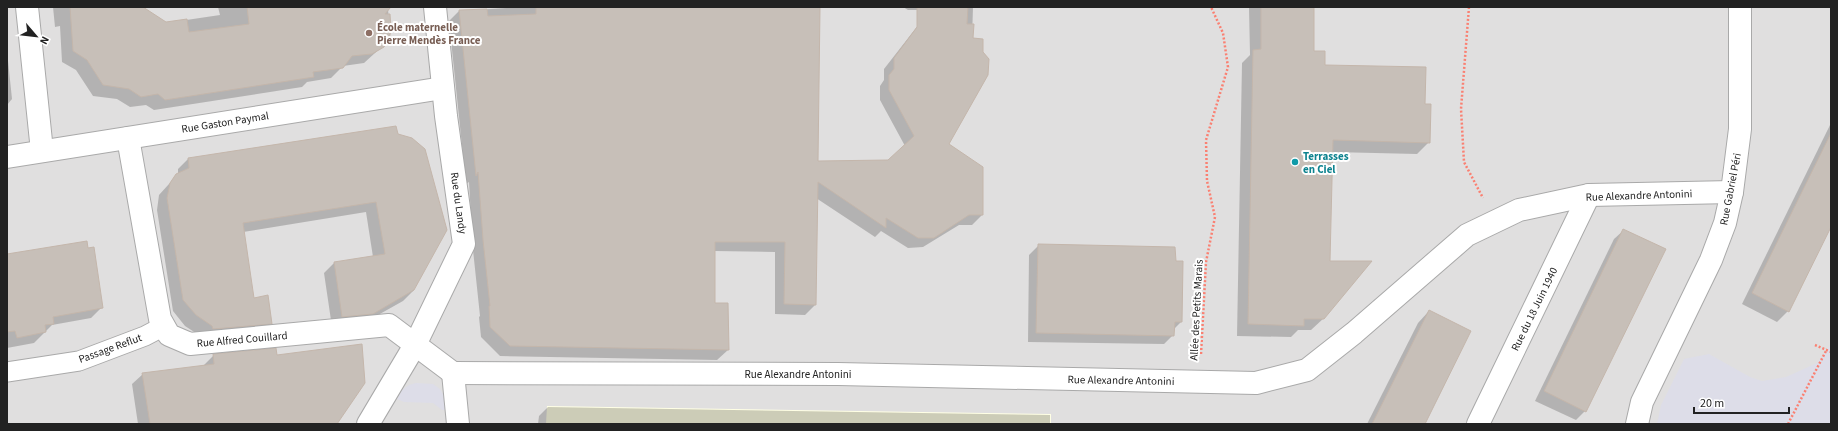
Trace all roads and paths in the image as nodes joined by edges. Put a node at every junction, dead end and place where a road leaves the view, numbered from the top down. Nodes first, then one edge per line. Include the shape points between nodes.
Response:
1 (27, 7) edge
2 (435, 7) edge
3 (1211, 7) edge
4 (1468, 7) edge
5 (1740, 7) edge
6 (443, 88) junction
7 (128, 138) junction
8 (42, 151) junction
9 (7, 157) edge
10 (1732, 192) junction
11 (1589, 195) junction
12 (1495, 221) junction
13 (164, 326) junction
14 (415, 345) junction
15 (1815, 345) dead end
16 (1827, 350) junction
17 (1831, 352) edge
18 (7, 372) edge
19 (453, 373) junction
20 (1201, 381) junction
21 (368, 424) edge
22 (458, 424) edge
23 (1478, 424) edge
24 (1637, 424) edge
25 (1788, 424) edge

1 - 8 street
2 - 6 street, Rue du Landy
3 - 20 path, Allée des Petits Marais via 1223,33 1228,67 1206,140 1207,181 1215,217 1206,262
4 - 12 path via 1461,109 1464,162
5 - 10 street, Rue Gabriel Péri via 1740,129
6 - 7 street, Rue Gaston Paymal
6 - 14 street, Rue du Landy via 464,244
7 - 8 street, Rue Gaston Paymal
7 - 13 street via 160,319
8 - 9 street, Rue Gaston Paymal
10 - 11 street, Rue Alexandre Antonini
10 - 24 street, Rue Gabriel Péri via 1725,224 1711,260 1642,402
11 - 12 street, Rue Alexandre Antonini via 1519,210
11 - 23 street, Rue du 18 Juin 1940
12 - 20 street, Rue Alexandre Antonini via 1466,235 1354,333 1307,370 1256,383
13 - 14 street, Rue Alfred Couillard via 169,334 190,344 389,325
13 - 18 lane, Passage Reflut via 145,336 79,361
14 - 19 street, Rue Alfred Couillard
14 - 21 street, Rue du Landy
15 - 16 path
16 - 17 path
16 - 25 path
19 - 20 street, Rue Alexandre Antonini via 838,374
19 - 22 street

